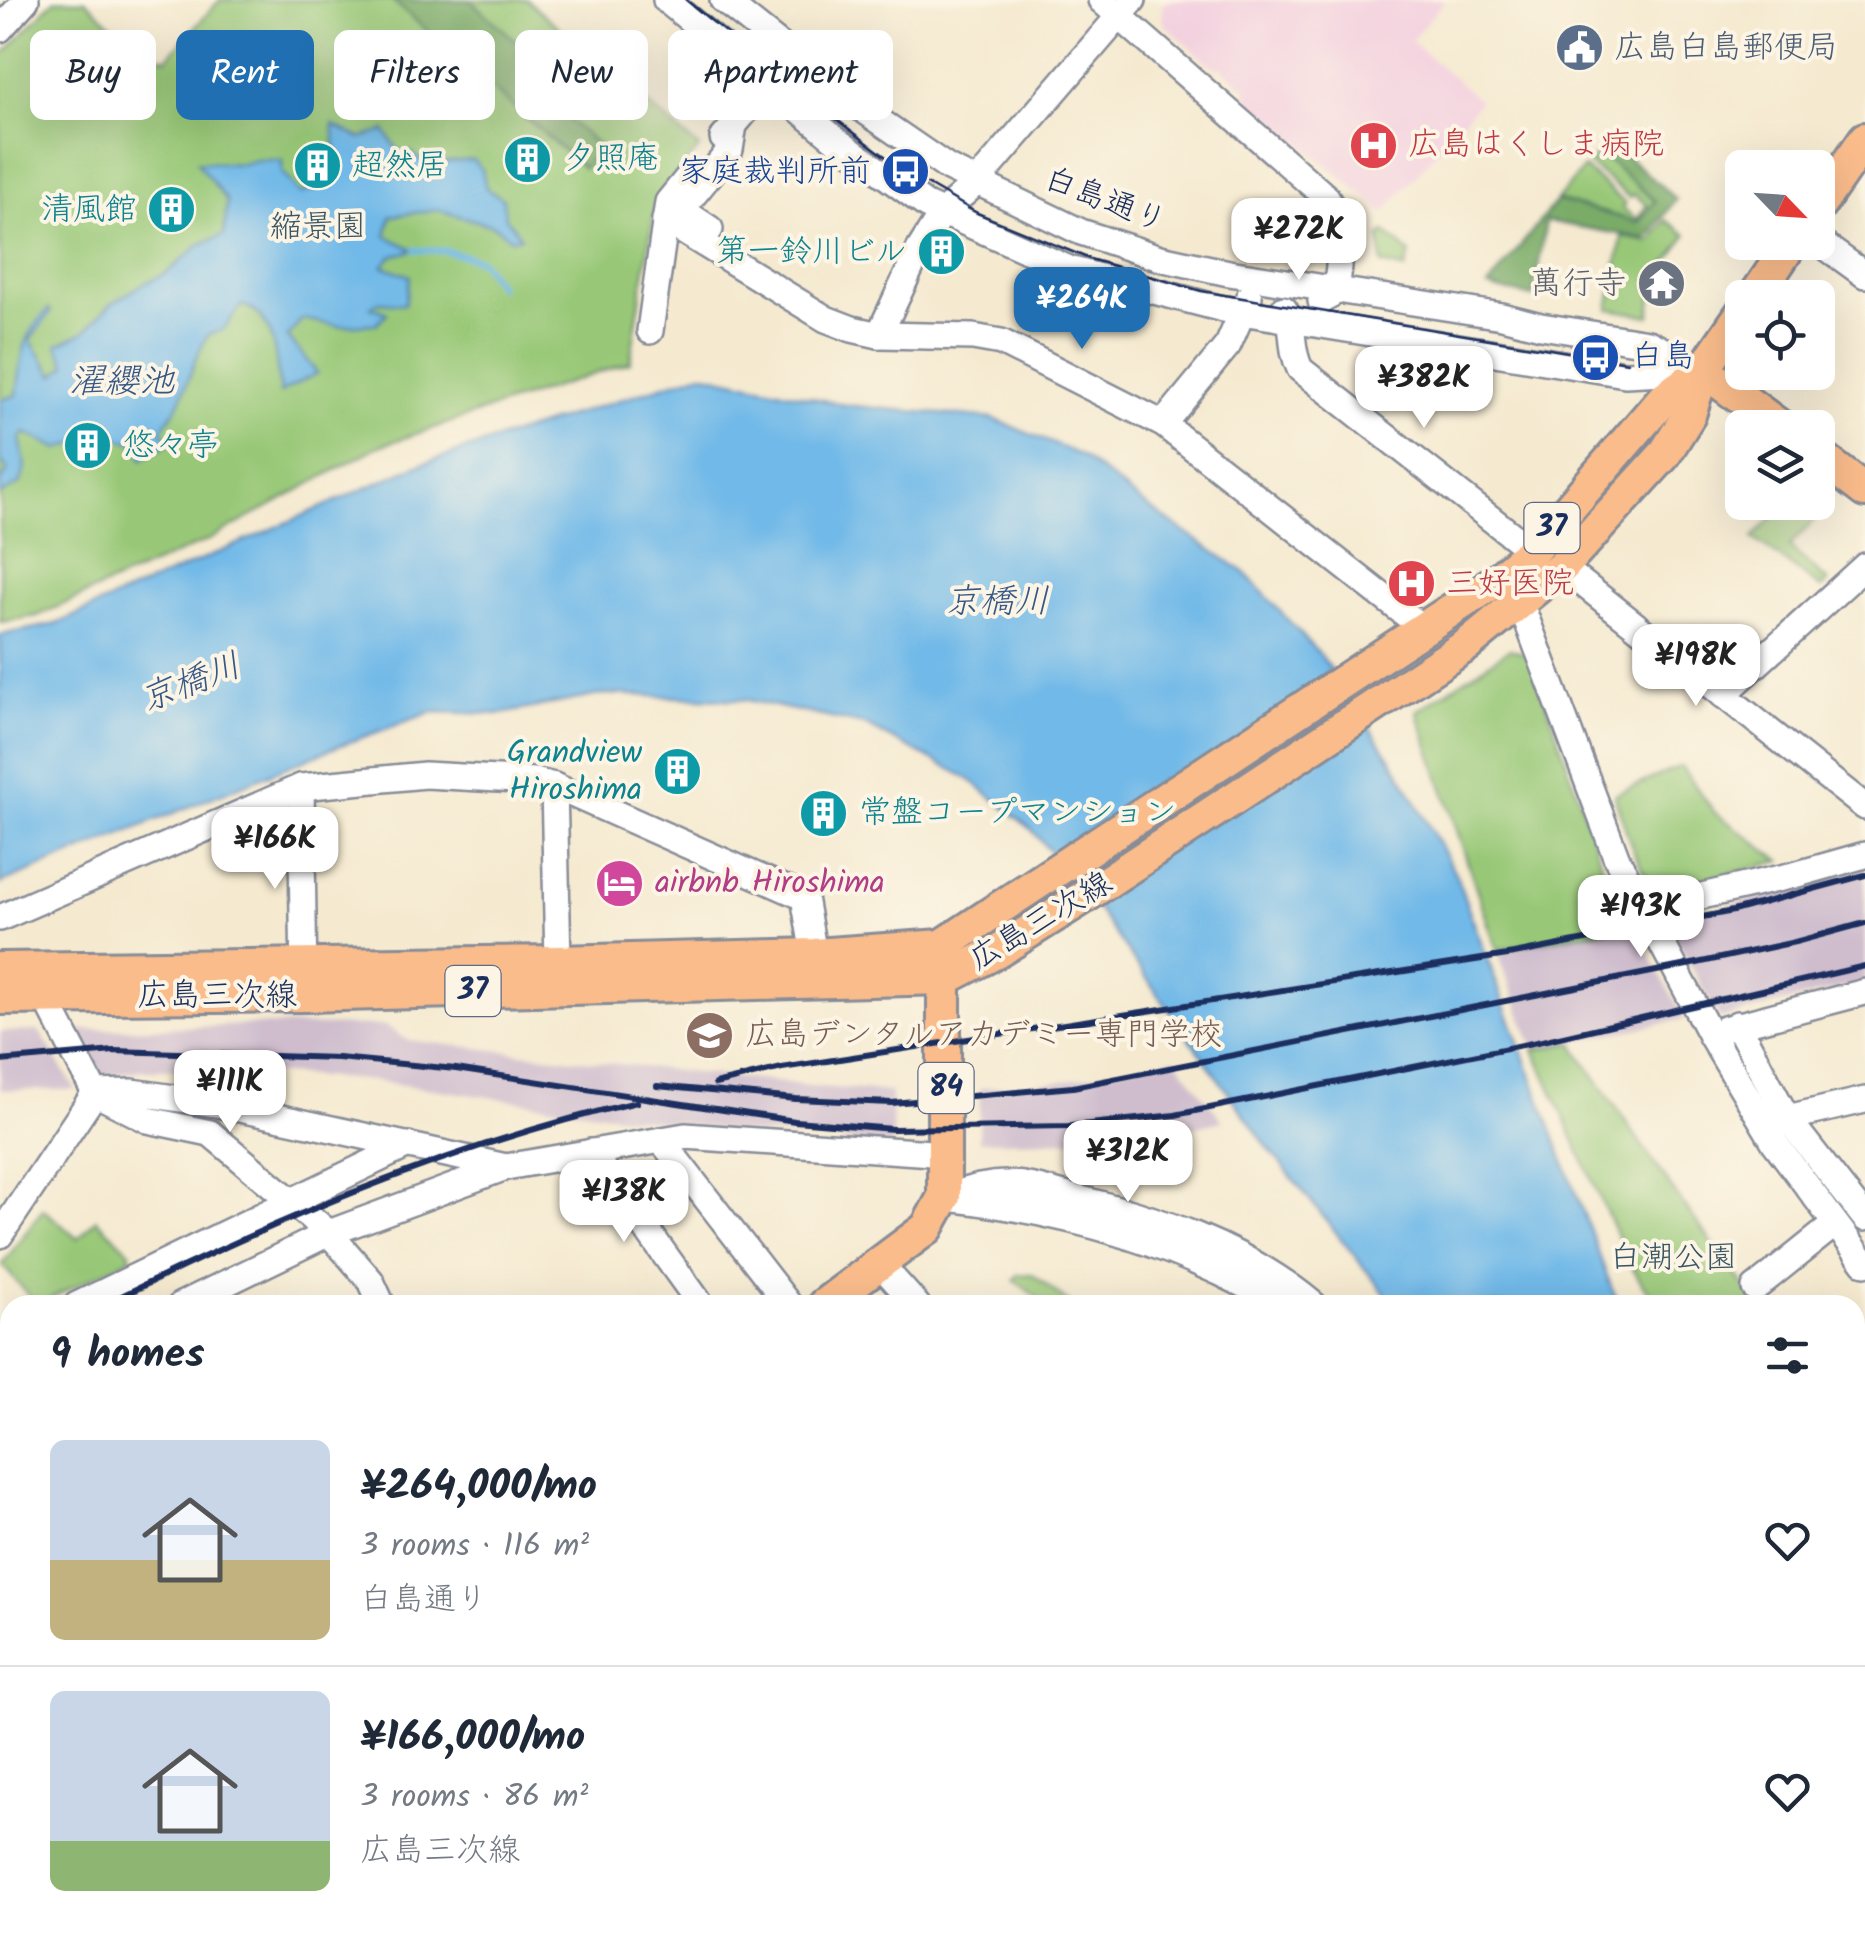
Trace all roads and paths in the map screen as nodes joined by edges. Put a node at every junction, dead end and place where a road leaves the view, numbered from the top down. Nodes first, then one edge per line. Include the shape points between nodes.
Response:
1 (26, 0) edge
2 (666, 0) edge
3 (724, 0) edge
4 (1118, 5) edge
5 (0, 29) edge
6 (703, 30) edge
7 (738, 120) edge
8 (814, 120) edge
9 (734, 125) junction
10 (1865, 139) edge
11 (1835, 182) edge
12 (976, 183) junction
13 (942, 213) junction
14 (665, 220) junction
15 (919, 250) junction
16 (1835, 253) edge
17 (1865, 275) edge
18 (1252, 277) junction
19 (1336, 291) junction
20 (1243, 312) junction
21 (1292, 320) junction
22 (650, 331) dead end
23 (879, 336) junction
24 (1725, 338) edge
25 (1703, 370) junction
26 (1757, 410) edge
27 (1163, 424) junction
28 (1835, 468) edge
29 (1865, 491) edge
30 (1532, 550) junction
31 (1865, 566) edge
32 (1562, 567) junction
33 (1520, 602) junction
34 (1423, 628) junction
35 (1723, 695) junction
36 (554, 786) junction
37 (301, 787) junction
38 (1862, 800) edge
39 (1865, 856) edge
40 (1645, 909) junction
41 (0, 918) edge
42 (814, 955) junction
43 (558, 962) junction
44 (944, 962) junction
45 (25, 978) edge
46 (304, 980) junction
47 (1865, 992) edge
48 (0, 998) edge
49 (1737, 1024) junction
50 (1710, 1034) junction
51 (95, 1094) junction
52 (1865, 1100) edge
53 (1787, 1118) junction
54 (661, 1140) junction
55 (408, 1145) junction
56 (591, 1152) junction
57 (946, 1154) junction
58 (506, 1167) junction
59 (944, 1197) junction
60 (289, 1200) junction
61 (1865, 1218) edge
62 (1836, 1224) junction
63 (329, 1233) junction
64 (0, 1235) edge
65 (1865, 1263) edge
66 (880, 1264) junction
67 (1756, 1288) dead end
68 (97, 1295) edge
69 (202, 1295) edge
70 (377, 1295) edge
71 (694, 1295) edge
72 (781, 1295) edge
73 (838, 1295) edge
74 (908, 1295) edge
75 (1262, 1295) edge
76 (1300, 1295) edge

1 - 5 street
2 - 6 street
3 - 12 street, 白島通り via 874,119
4 - 12 street
4 - 19 street via 1327,198 1341,238
7 - 9 street
8 - 13 street
9 - 14 street via 668,202
9 - 15 street via 730,150 686,204 686,213 821,302 860,316 873,310 900,266
10 - 11 main road
12 - 13 street
12 - 18 street, 白島通り via 1081,232 1160,258
13 - 15 street
13 - 20 street via 1069,269
14 - 22 street
14 - 23 street via 826,320
15 - 23 street
16 - 17 street
18 - 19 street, 白島通り
18 - 20 street
18 - 21 street
19 - 21 street
19 - 25 street, 白島通り via 1648,343
20 - 21 street
20 - 27 street via 1228,346
21 - 25 street via 1625,374
21 - 30 street via 1300,369
23 - 27 street via 1002,342
24 - 25 main road
25 - 26 main road
25 - 30 main road, 広島三次線 / 37 via 1664,398
25 - 32 main road, 広島三次線 / 37 via 1689,415 1664,455
27 - 34 street
28 - 29 main road
30 - 34 main road, 広島三次線 / 37
31 - 35 street
32 - 33 main road, 広島三次線 / 37
32 - 35 street
33 - 40 street via 1617,859
33 - 44 main road, 広島三次線 / 37 via 1467,645 1081,900 998,951
34 - 44 main road, 広島三次線 / 37 via 1053,872
35 - 38 street
36 - 37 street via 425,775
36 - 42 street via 804,897
36 - 43 street
37 - 41 street
37 - 46 street
39 - 40 street
40 - 50 street
42 - 43 main road, 広島三次線 / 37
42 - 44 main road, 広島三次線 / 37
43 - 46 main road, 広島三次線 / 37
44 - 46 main road, 広島三次線 / 37
44 - 57 main road, 84
45 - 46 main road, 広島三次線 / 37
45 - 48 main road, 広島三次線 / 37
45 - 51 street
47 - 49 street
49 - 50 street
49 - 53 street
50 - 62 street via 1775,1143
51 - 55 street via 132,1092 217,1104
51 - 60 street via 148,1120 210,1133
51 - 64 street
52 - 53 street
53 - 61 street
54 - 56 street
54 - 57 street via 685,1136
54 - 72 street
55 - 58 street
55 - 60 street
56 - 58 street
56 - 71 street
57 - 59 main road, 84
58 - 63 street
59 - 66 main road via 927,1228
59 - 75 street via 1115,1230 1205,1264
59 - 76 street via 1014,1184 1122,1209 1215,1244
60 - 63 street
60 - 68 street
62 - 65 street
62 - 67 street
63 - 69 street
63 - 70 street
66 - 73 main road
66 - 74 street

